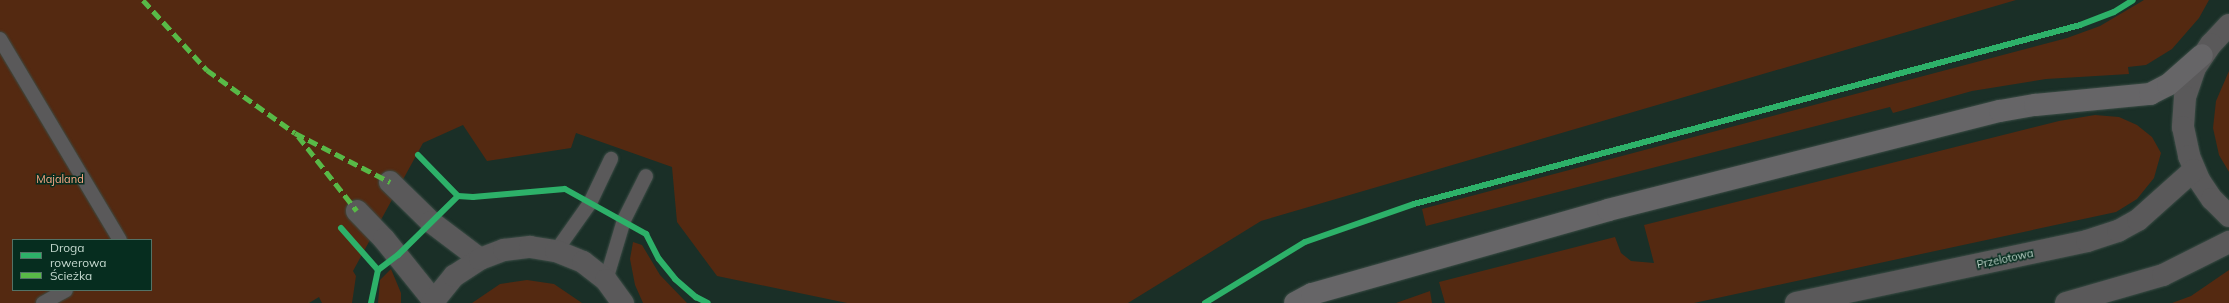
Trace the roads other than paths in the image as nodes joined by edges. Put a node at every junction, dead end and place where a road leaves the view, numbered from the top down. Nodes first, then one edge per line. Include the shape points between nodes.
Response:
1 (2229, 25) edge
2 (0, 39) edge
3 (2202, 55) junction
4 (612, 159) dead end
5 (2194, 170) junction
6 (646, 176) dead end
7 (390, 182) dead end
8 (356, 210) dead end
9 (2229, 216) edge
10 (119, 239) edge
11 (2229, 242) edge
12 (556, 251) junction
13 (480, 259) junction
14 (606, 280) junction
15 (64, 291) edge
16 (432, 302) edge
17 (43, 303) edge
18 (623, 303) edge
19 (1295, 303) edge
20 (1796, 303) edge
21 (2066, 303) edge

1 - 3 street
2 - 10 lane
3 - 5 street via 2190,82 2184,112 2185,141
3 - 19 highway via 2168,86 2150,94 2035,105 2000,111 1608,210 1312,294
4 - 12 lane via 590,203
5 - 9 street via 2212,199
5 - 20 street, Przelotowa via 2138,220 2087,241
6 - 14 lane via 624,220
7 - 13 street via 431,222
8 - 16 street via 384,239
11 - 21 street via 2163,275
12 - 13 street via 530,247 504,250
12 - 14 street via 583,262
13 - 16 street via 454,276
14 - 18 street
15 - 17 lane

